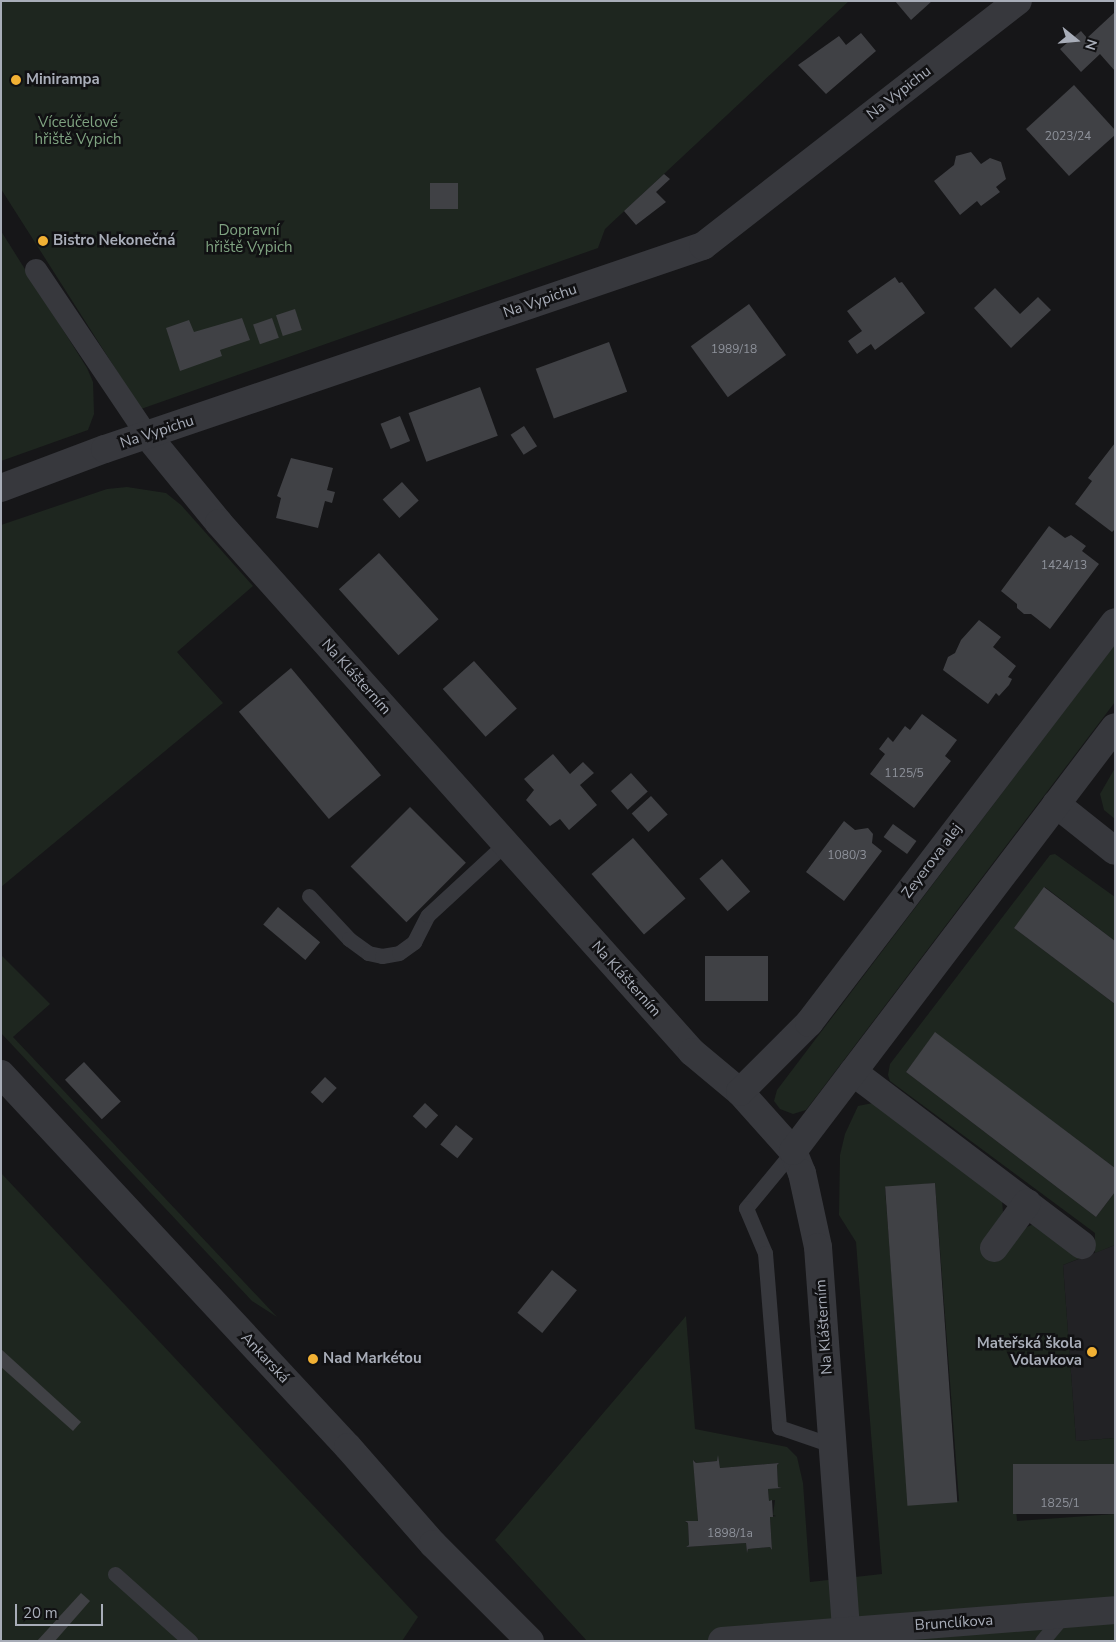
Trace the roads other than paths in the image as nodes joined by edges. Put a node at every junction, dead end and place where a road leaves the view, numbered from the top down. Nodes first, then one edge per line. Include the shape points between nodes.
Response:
1 (1018, 1) edge
2 (36, 270) dead end
3 (146, 435) junction
4 (1, 488) edge
5 (1115, 622) edge
6 (1115, 726) edge
7 (1056, 804) junction
8 (505, 844) junction
9 (1115, 851) edge
10 (309, 896) dead end
11 (853, 1072) junction
12 (1, 1074) edge
13 (740, 1092) junction
14 (793, 1151) junction
15 (1027, 1203) junction
16 (1082, 1245) dead end
17 (994, 1248) dead end
18 (832, 1444) junction
19 (115, 1574) dead end
20 (1115, 1610) edge
21 (1065, 1614) junction
22 (846, 1631) junction
23 (190, 1641) edge
24 (530, 1641) edge
25 (722, 1641) edge
26 (1042, 1641) edge

1 - 3 street, Na Vypichu via 703,246
2 - 3 street
3 - 4 street, Na Vypichu
3 - 8 street, Na Klášterním
5 - 13 street, Zeyerova alej via 809,1023
6 - 7 street
7 - 9 street
7 - 11 street
8 - 10 lane via 428,915 414,942 398,953 382,956 368,952 349,939
8 - 13 street, Na Klášterním via 692,1052
11 - 14 street
11 - 15 street
12 - 24 street, Ankarská via 348,1447 433,1544
13 - 14 street, Na Klášterním
14 - 18 street, Na Klášterním via 802,1173 818,1247
14 - 18 lane via 746,1208 766,1253 780,1427
15 - 16 street
15 - 17 street
18 - 22 street, Na Klášterním
19 - 23 lane
20 - 21 street, Brunclíkova
21 - 22 street, Brunclíkova
21 - 26 lane
22 - 25 street, Brunclíkova

